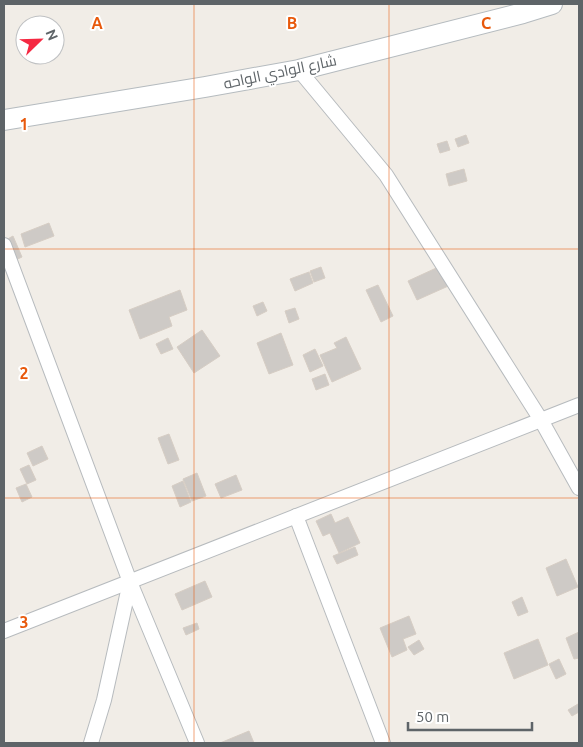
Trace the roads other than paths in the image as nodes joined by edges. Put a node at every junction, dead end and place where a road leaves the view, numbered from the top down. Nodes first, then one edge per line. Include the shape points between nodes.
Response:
1 (552, 4) edge
2 (299, 70) junction
3 (4, 120) edge
4 (4, 245) edge
5 (579, 405) edge
6 (541, 420) junction
7 (579, 488) edge
8 (296, 516) junction
9 (130, 582) junction
10 (4, 631) edge
11 (91, 743) edge
12 (197, 743) edge
13 (383, 743) edge

1 - 2 main road, شارع الوادي الواحه
2 - 3 main road, شارع الوادي الواحه
2 - 6 street via 386,175
4 - 9 street
5 - 6 street
6 - 7 street
6 - 8 street
8 - 9 street
8 - 13 street
9 - 10 street
9 - 11 street via 104,700
9 - 12 street

